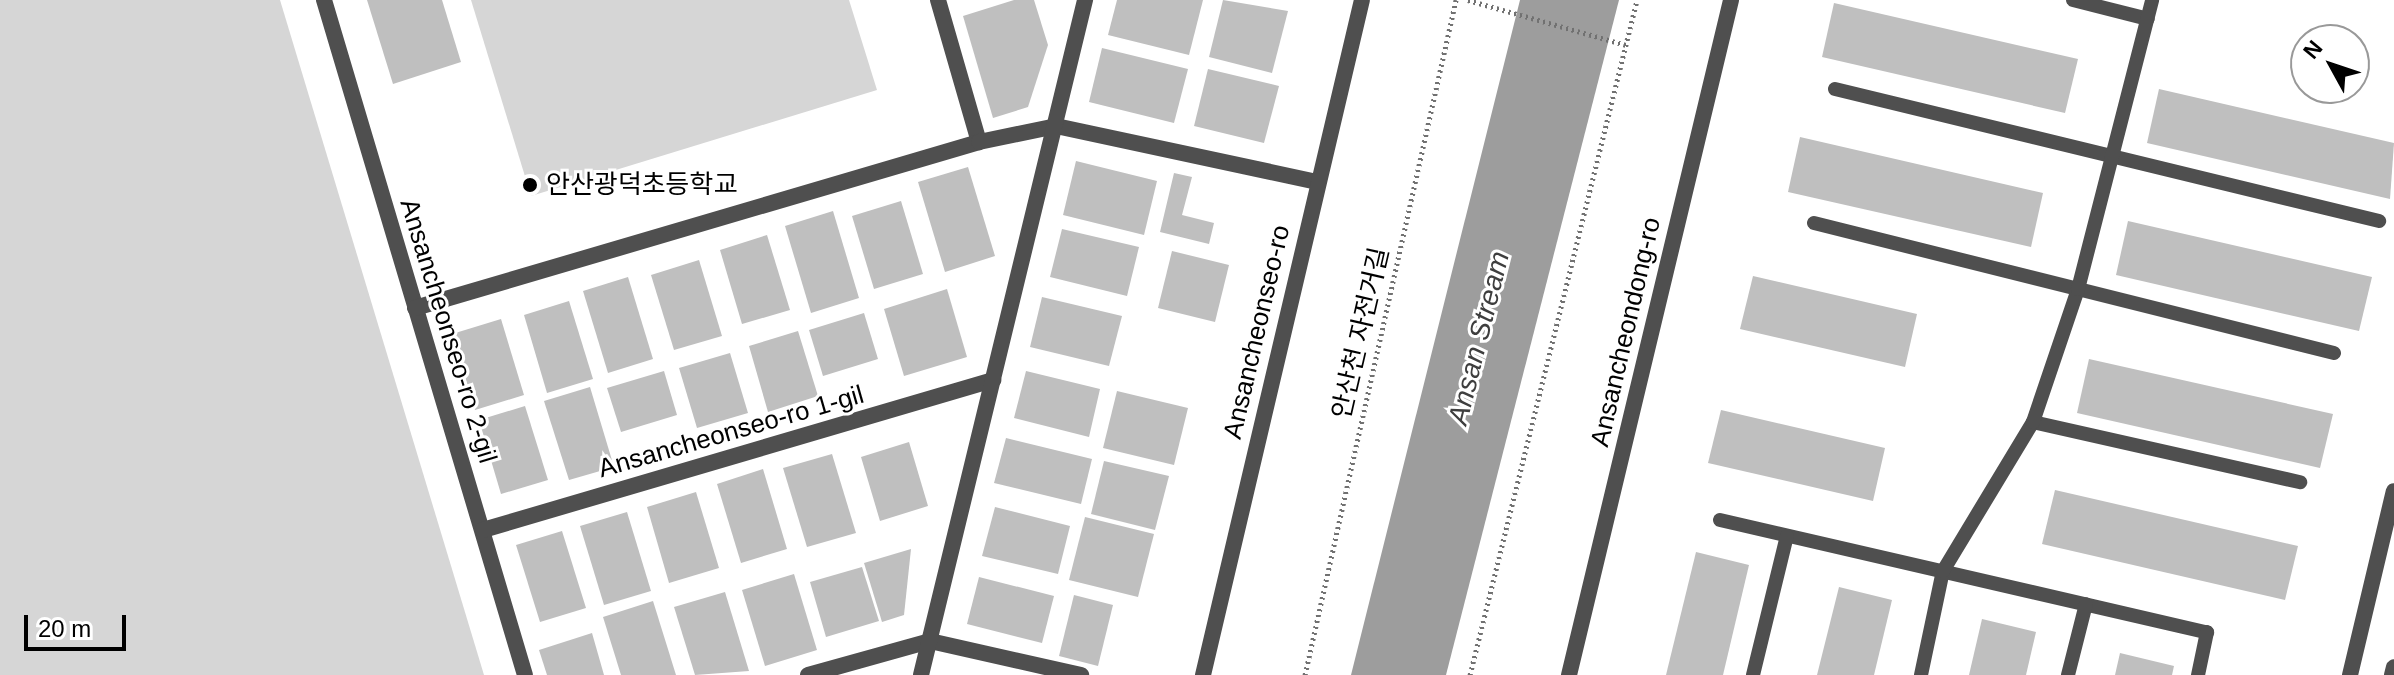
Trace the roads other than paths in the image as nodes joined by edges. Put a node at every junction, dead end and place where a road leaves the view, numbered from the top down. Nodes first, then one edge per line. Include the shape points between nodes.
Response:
1 (324, 0) edge
2 (938, 0) edge
3 (1085, 0) edge
4 (1362, 0) edge
5 (1731, 0) edge
6 (2073, 0) edge
7 (2152, 0) edge
8 (2148, 19) junction
9 (1835, 89) dead end
10 (1056, 126) junction
11 (979, 142) junction
12 (2113, 157) junction
13 (1317, 182) junction
14 (2379, 221) dead end
15 (1814, 223) dead end
16 (2078, 289) junction
17 (415, 308) junction
18 (2334, 353) dead end
19 (993, 380) junction
20 (2033, 422) junction
21 (2300, 482) dead end
22 (2394, 491) edge
23 (1720, 520) dead end
24 (483, 530) junction
25 (1787, 536) junction
26 (1943, 571) junction
27 (2086, 604) junction
28 (930, 641) junction
29 (2394, 667) edge
30 (525, 675) edge
31 (808, 675) edge
32 (921, 675) edge
33 (1081, 675) edge
34 (1203, 675) edge
35 (1569, 675) edge
36 (1753, 675) edge
37 (1921, 675) edge
38 (2068, 675) edge
39 (2198, 675) edge
40 (2350, 675) edge
41 (2392, 675) edge

1 - 17 street, Ansancheonseo-ro 2-gil
2 - 11 street
3 - 10 street
4 - 13 street, Ansancheonseo-ro
5 - 35 street, Ansancheondong-ro
6 - 8 lane
7 - 8 lane
8 - 12 lane
9 - 12 lane
10 - 11 street
10 - 13 street
10 - 19 street
11 - 17 street
12 - 14 lane
12 - 16 lane
13 - 34 street, Ansancheonseo-ro
15 - 16 lane
16 - 18 lane
16 - 20 lane
17 - 24 street, Ansancheonseo-ro 2-gil
19 - 24 street, Ansancheonseo-ro 1-gil
19 - 28 street
20 - 21 lane
20 - 26 lane
22 - 40 street
23 - 25 lane
24 - 30 street, Ansancheonseo-ro 2-gil
25 - 26 lane
25 - 36 lane
26 - 27 lane
26 - 37 lane
27 - 38 lane
27 - 39 lane via 2207,632
28 - 31 street
28 - 32 street
28 - 33 street
29 - 41 street

